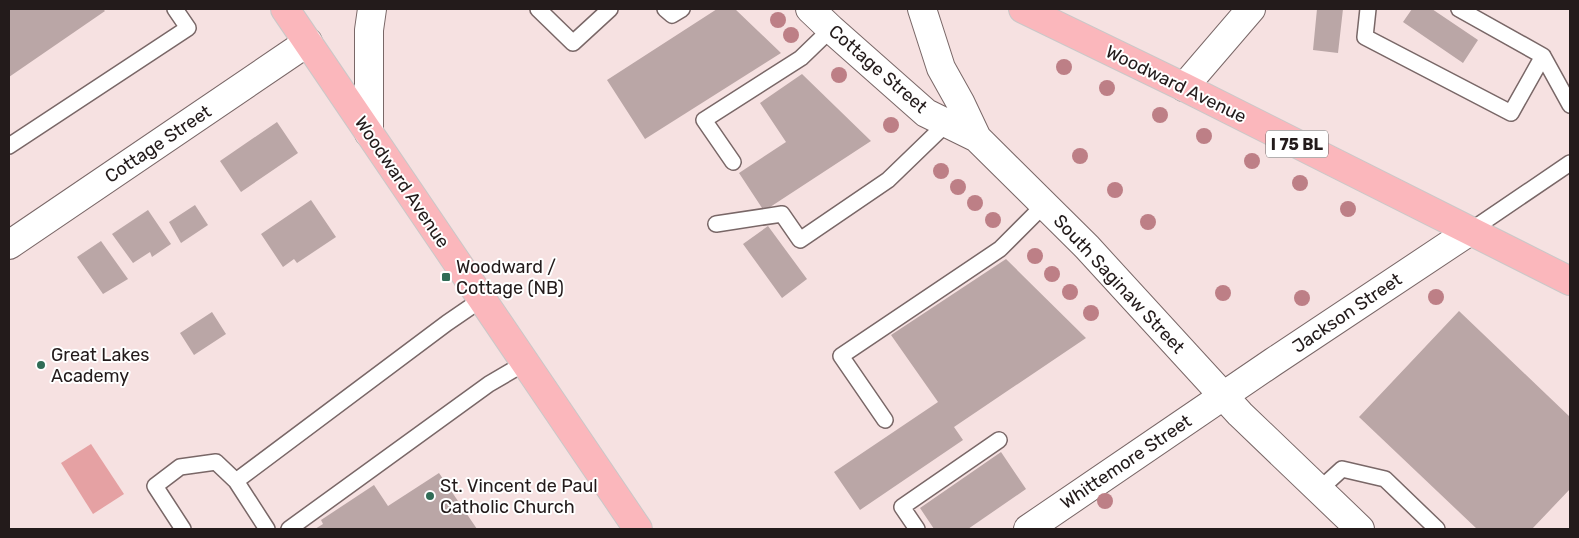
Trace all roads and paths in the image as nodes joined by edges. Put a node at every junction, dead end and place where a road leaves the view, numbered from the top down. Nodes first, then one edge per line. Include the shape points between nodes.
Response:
1 (175, 9) edge
2 (285, 9) edge
3 (372, 9) edge
4 (538, 9) edge
5 (610, 9) edge
6 (665, 9) edge
7 (682, 9) edge
8 (810, 9) edge
9 (922, 9) edge
10 (1023, 9) edge
11 (1251, 9) edge
12 (1368, 9) edge
13 (1459, 9) edge
14 (831, 29) junction
15 (308, 42) junction
16 (1543, 56) junction
17 (1184, 87) junction
18 (1570, 105) edge
19 (947, 123) junction
20 (369, 133) junction
21 (977, 138) junction
22 (9, 146) edge
23 (733, 162) dead end
24 (1570, 163) edge
25 (1044, 205) junction
26 (716, 224) dead end
27 (1470, 231) junction
28 (9, 245) edge
29 (1570, 281) edge
30 (482, 299) junction
31 (525, 363) junction
32 (1224, 396) junction
33 (885, 420) dead end
34 (999, 440) dead end
35 (236, 481) junction
36 (1320, 490) junction
37 (183, 529) edge
38 (267, 529) edge
39 (290, 529) edge
40 (638, 529) edge
41 (918, 529) edge
42 (1028, 529) edge
43 (1360, 529) edge
44 (1437, 529) edge

1 - 22 lane via 188,28
2 - 15 main road, Woodward Avenue
3 - 20 street
4 - 5 lane via 573,43
6 - 7 lane via 672,15
8 - 14 street, Cottage Street
9 - 21 street, South Saginaw Street via 941,68
10 - 17 main road, Woodward Avenue / I 75 BL
11 - 17 street
12 - 16 lane via 1365,37 1511,113
13 - 16 lane
14 - 19 street, Cottage Street via 926,113
14 - 23 lane via 801,58 704,120
15 - 20 main road, Woodward Avenue
15 - 28 street, Cottage Street
16 - 18 lane
17 - 27 main road, Woodward Avenue / I 75 BL
19 - 21 street, Cottage Street
19 - 26 lane via 888,180 800,240 782,214
20 - 30 main road, Woodward Avenue
21 - 25 street, South Saginaw Street
24 - 27 lane
25 - 32 street, South Saginaw Street
25 - 33 lane via 1000,249 841,356
27 - 29 main road, Woodward Avenue / I 75 BL
27 - 32 street, Jackson Street
30 - 31 main road, Woodward Avenue
30 - 35 lane
31 - 39 lane via 489,384
31 - 40 main road, Woodward Avenue
32 - 36 street, South Saginaw Street
32 - 42 street, Whittemore Street
34 - 41 lane via 902,507
35 - 37 lane via 216,462 180,468 155,486
35 - 38 lane
36 - 43 street, South Saginaw Street
36 - 44 lane via 1342,469 1385,479

